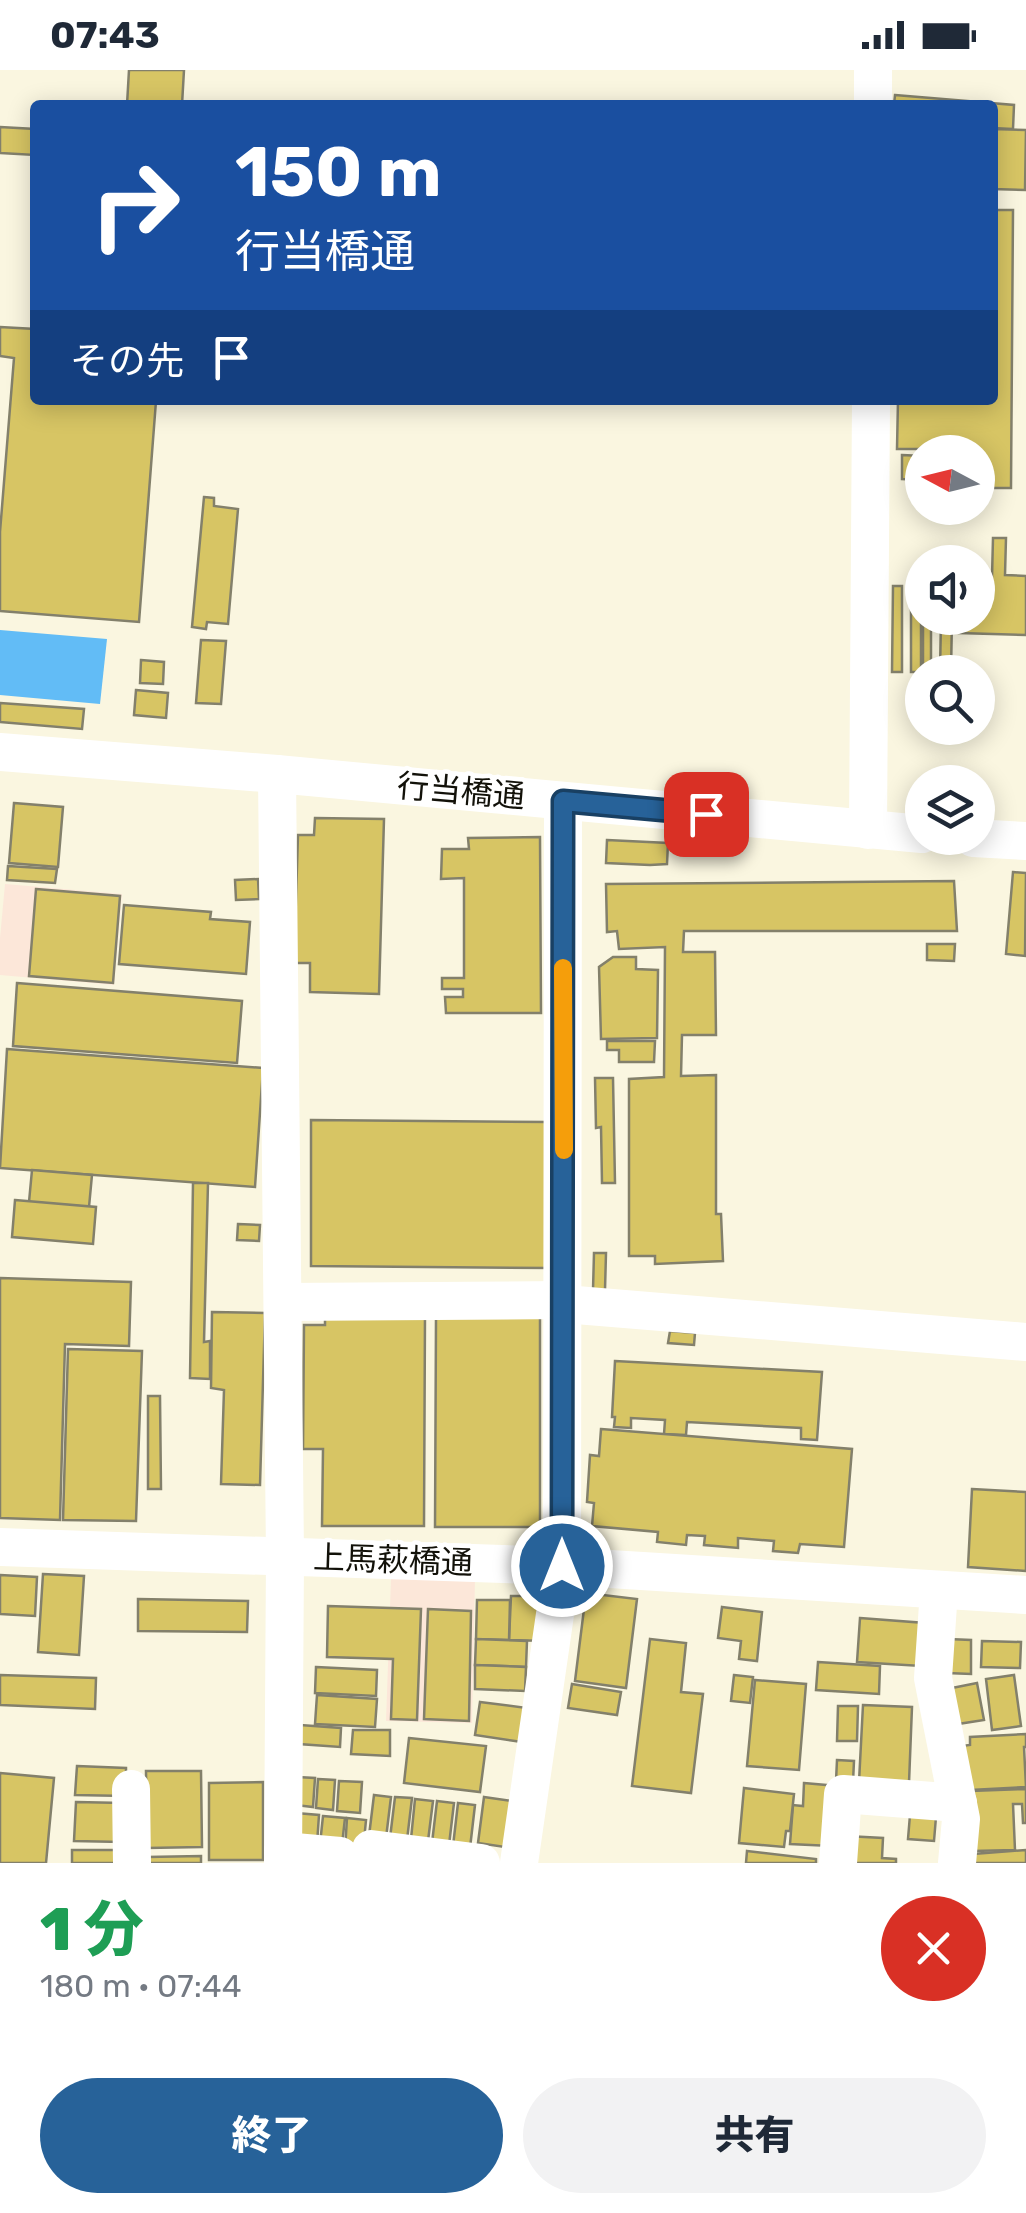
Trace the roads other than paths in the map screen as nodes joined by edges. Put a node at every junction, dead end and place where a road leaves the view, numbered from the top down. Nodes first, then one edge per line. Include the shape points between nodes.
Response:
1 (873, 70) edge
2 (873, 100) edge
3 (871, 405) edge
4 (0, 752) edge
5 (277, 774) junction
6 (563, 801) junction
7 (868, 830) junction
8 (905, 833) edge
9 (995, 840) edge
10 (1026, 842) edge
11 (283, 1302) junction
12 (564, 1302) junction
13 (1026, 1342) edge
14 (0, 1547) edge
15 (285, 1556) junction
16 (562, 1566) junction
17 (939, 1590) junction
18 (1026, 1595) edge
19 (131, 1790) dead end
20 (958, 1803) junction
21 (283, 1857) edge
22 (132, 1863) edge
23 (481, 1863) edge
24 (519, 1863) edge
25 (838, 1863) edge
26 (957, 1863) edge

1 - 2 street
3 - 7 street
4 - 5 street, 行当橋通
5 - 6 street, 行当橋通
5 - 11 street
6 - 7 street, 行当橋通
6 - 12 street
7 - 8 street, 行当橋通
9 - 10 street
11 - 12 street
11 - 15 street
12 - 13 street
12 - 16 street
14 - 15 street, 上馬萩橋通
15 - 16 street, 上馬萩橋通
15 - 21 street
16 - 17 street, 上馬萩橋通
16 - 24 street
17 - 18 street, 上馬萩橋通
17 - 20 street via 934,1678
19 - 22 street
20 - 25 street via 842,1794
20 - 26 street
21 - 23 street via 355,1853

